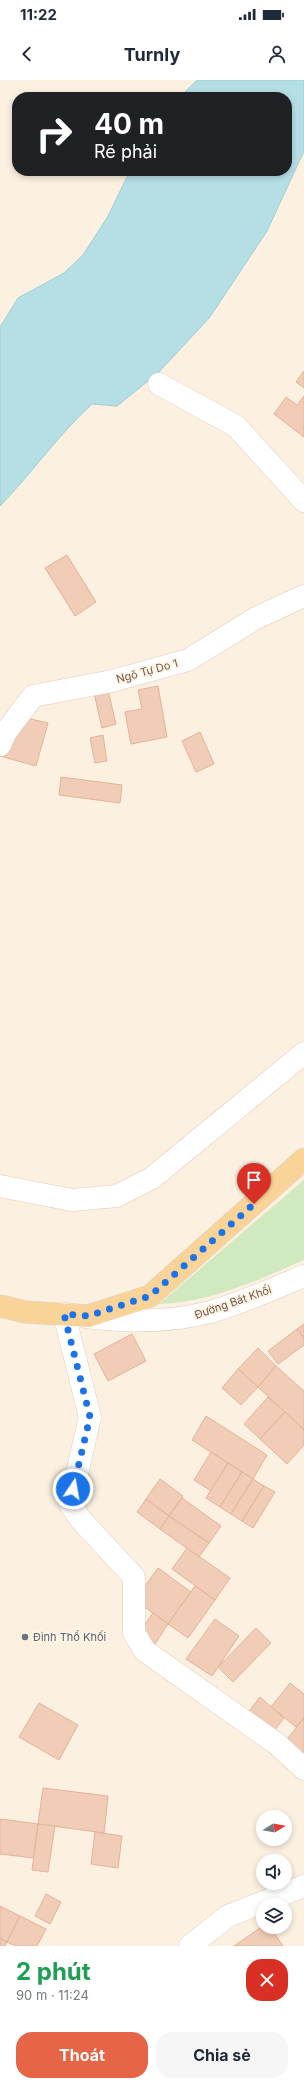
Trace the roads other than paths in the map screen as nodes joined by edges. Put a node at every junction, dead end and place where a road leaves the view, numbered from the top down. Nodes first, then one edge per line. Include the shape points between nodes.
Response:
1 (159, 384) dead end
2 (304, 502) edge
3 (304, 596) edge
4 (0, 745) edge
5 (304, 1053) edge
6 (304, 1159) edge
7 (0, 1186) edge
8 (304, 1276) edge
9 (0, 1306) edge
10 (64, 1314) junction
11 (304, 1769) edge
12 (304, 1886) edge
13 (190, 1946) edge

1 - 2 street via 236,426
3 - 4 street, Ngõ Tự Do 1 via 256,618 188,660 112,681 33,696 5,733
5 - 7 street via 152,1178 117,1196 72,1200
6 - 10 main road via 150,1296 88,1316
8 - 10 street, Đường Bát Khối via 248,1299 188,1317 130,1322
9 - 10 main road via 25,1312
10 - 11 street via 90,1417 70,1504 80,1520 134,1578 134,1633 145,1651 277,1744
12 - 13 street via 228,1916

